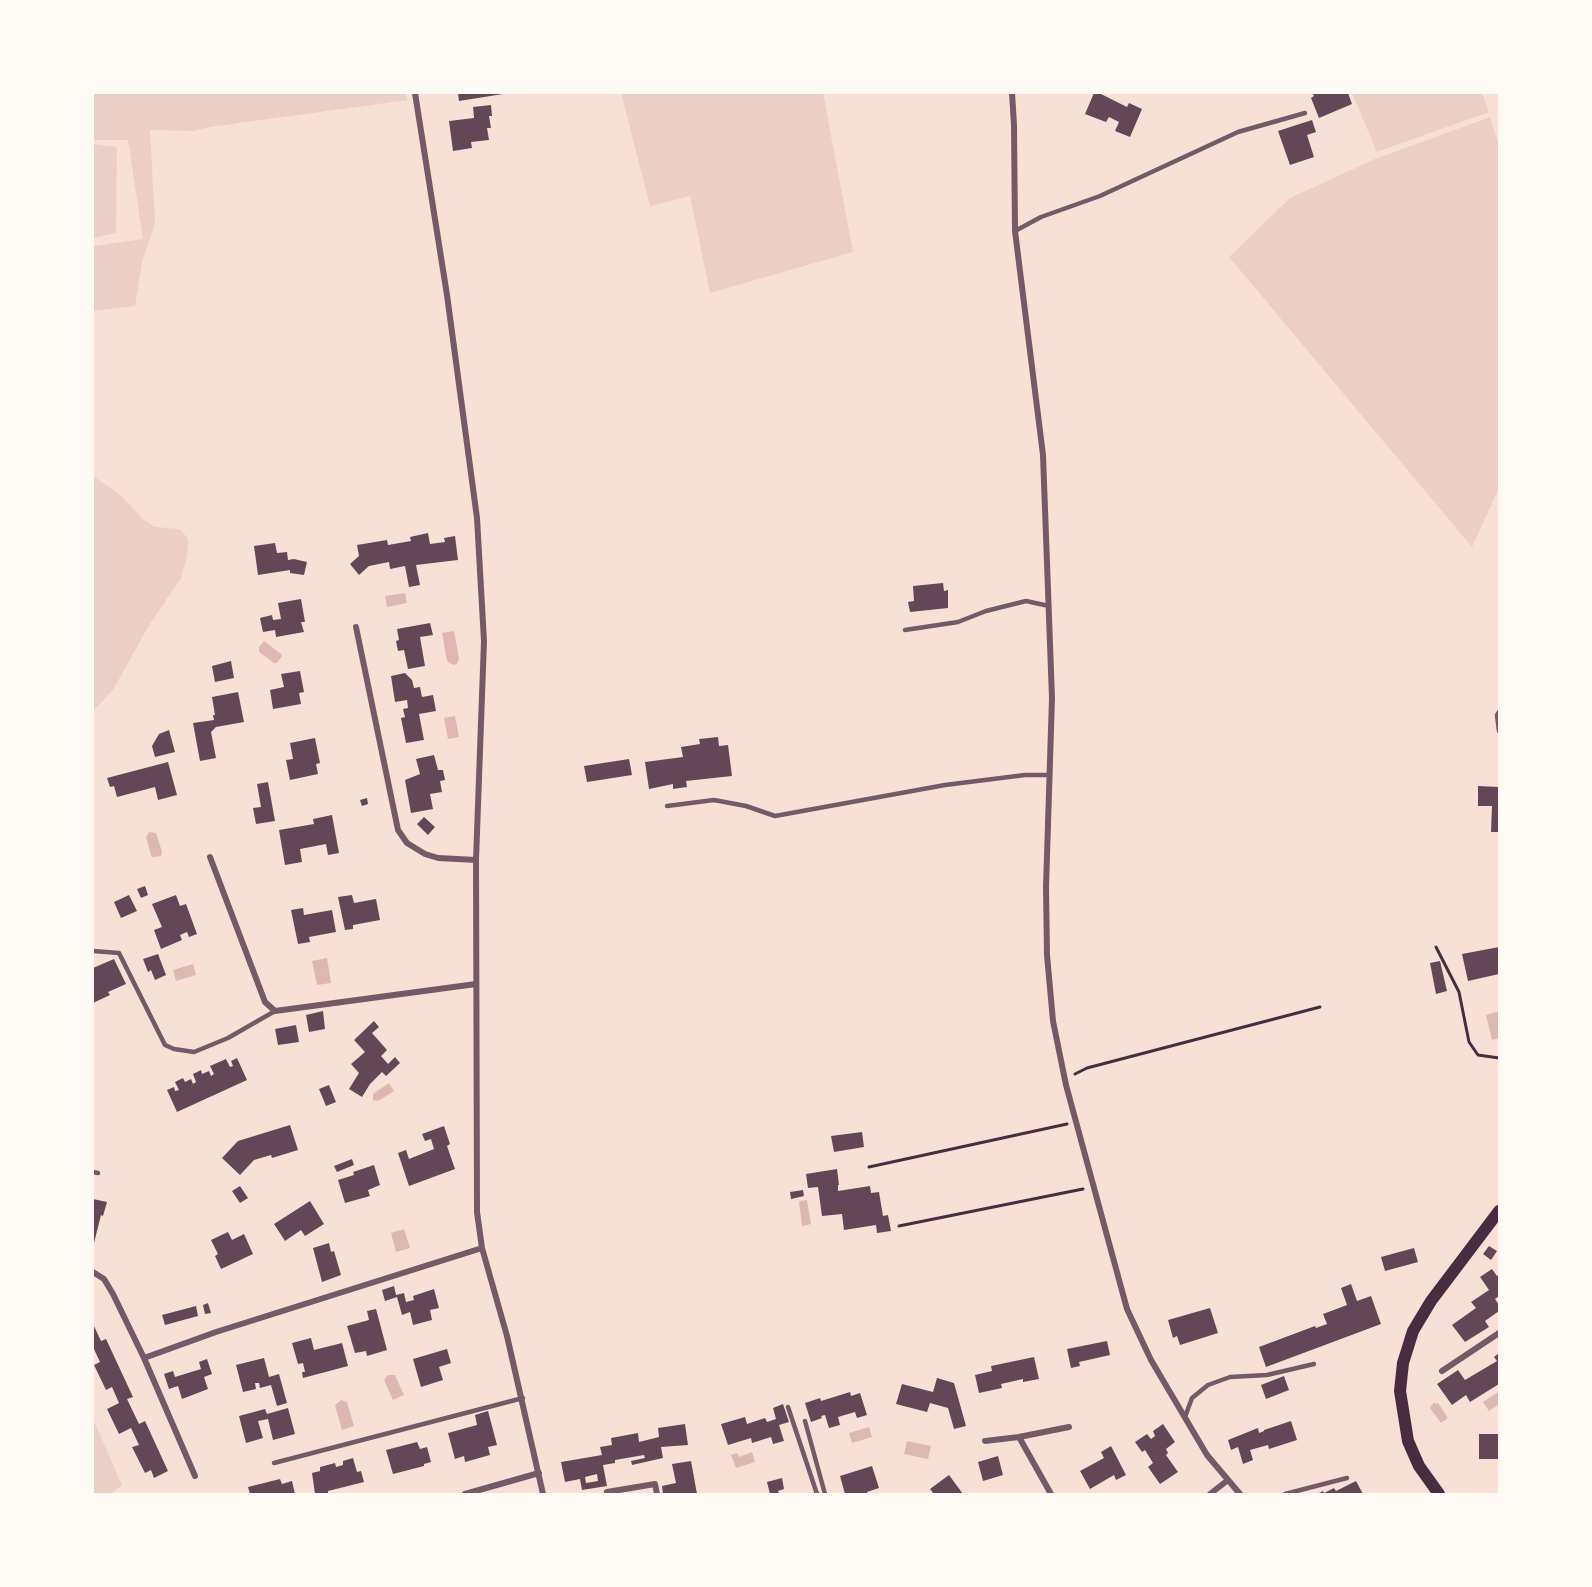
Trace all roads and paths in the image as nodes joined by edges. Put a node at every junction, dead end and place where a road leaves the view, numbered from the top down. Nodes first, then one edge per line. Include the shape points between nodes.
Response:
1 (415, 93) edge
2 (1012, 93) edge
3 (1305, 113) dead end
4 (1015, 231) junction
5 (1049, 606) junction
6 (356, 627) dead end
7 (905, 630) dead end
8 (1499, 712) edge
9 (1499, 731) edge
10 (1050, 775) junction
11 (667, 806) dead end
12 (210, 857) dead end
13 (476, 860) junction
14 (1436, 947) dead end
15 (93, 951) edge
16 (477, 984) junction
17 (1320, 1007) dead end
18 (275, 1011) junction
19 (1499, 1058) edge
20 (1065, 1078) junction
21 (1076, 1122) junction
22 (869, 1167) dead end
23 (1094, 1186) junction
24 (1498, 1214) edge
25 (899, 1226) dead end
26 (482, 1248) junction
27 (93, 1272) edge
28 (1499, 1333) edge
29 (144, 1358) junction
30 (1314, 1364) dead end
31 (1442, 1371) dead end
32 (523, 1398) junction
33 (788, 1407) dead end
34 (1185, 1417) junction
35 (805, 1420) dead end
36 (1069, 1427) dead end
37 (1019, 1437) junction
38 (985, 1441) dead end
39 (274, 1463) dead end
40 (540, 1473) junction
41 (195, 1476) dead end
42 (1347, 1478) dead end
43 (1228, 1480) junction
44 (607, 1492) dead end
45 (465, 1494) edge
46 (543, 1494) edge
47 (657, 1494) edge
48 (817, 1494) edge
49 (825, 1494) edge
50 (1051, 1494) edge
51 (1210, 1494) edge
52 (1240, 1494) edge
53 (1285, 1494) edge
54 (1438, 1494) edge

1 - 13 street via 477,518 484,641
2 - 4 street
3 - 4 lane via 1238,132
4 - 5 street via 1042,455
5 - 7 lane via 1026,601 958,621
5 - 10 street
6 - 13 street via 398,830 407,843 425,854
8 - 9 lane
10 - 11 lane via 945,785 775,816 714,800
10 - 20 street via 1047,955 1053,1020
12 - 18 street via 265,1002
13 - 16 street
14 - 19 path via 1459,992 1469,1042 1478,1055
15 - 18 lane via 119,953 165,1046 174,1049 194,1052
16 - 18 street
16 - 26 street via 477,1212
17 - 20 path via 1087,1068
20 - 21 street
21 - 22 path
21 - 23 street
23 - 25 path
23 - 34 street via 1127,1309
24 - 54 main road via 1431,1301 1413,1331 1403,1363 1400,1391 1408,1441
26 - 29 street
26 - 32 street
27 - 29 street via 109,1287
28 - 31 street
29 - 41 street
30 - 34 lane via 1267,1375 1230,1377 1208,1385 1192,1398
32 - 39 lane
32 - 40 street
33 - 48 lane
34 - 43 street via 1207,1455
35 - 49 lane
36 - 37 street
37 - 38 street
37 - 50 street
40 - 45 street
40 - 46 street
42 - 53 lane
43 - 51 street
43 - 52 street
44 - 47 street via 655,1484

